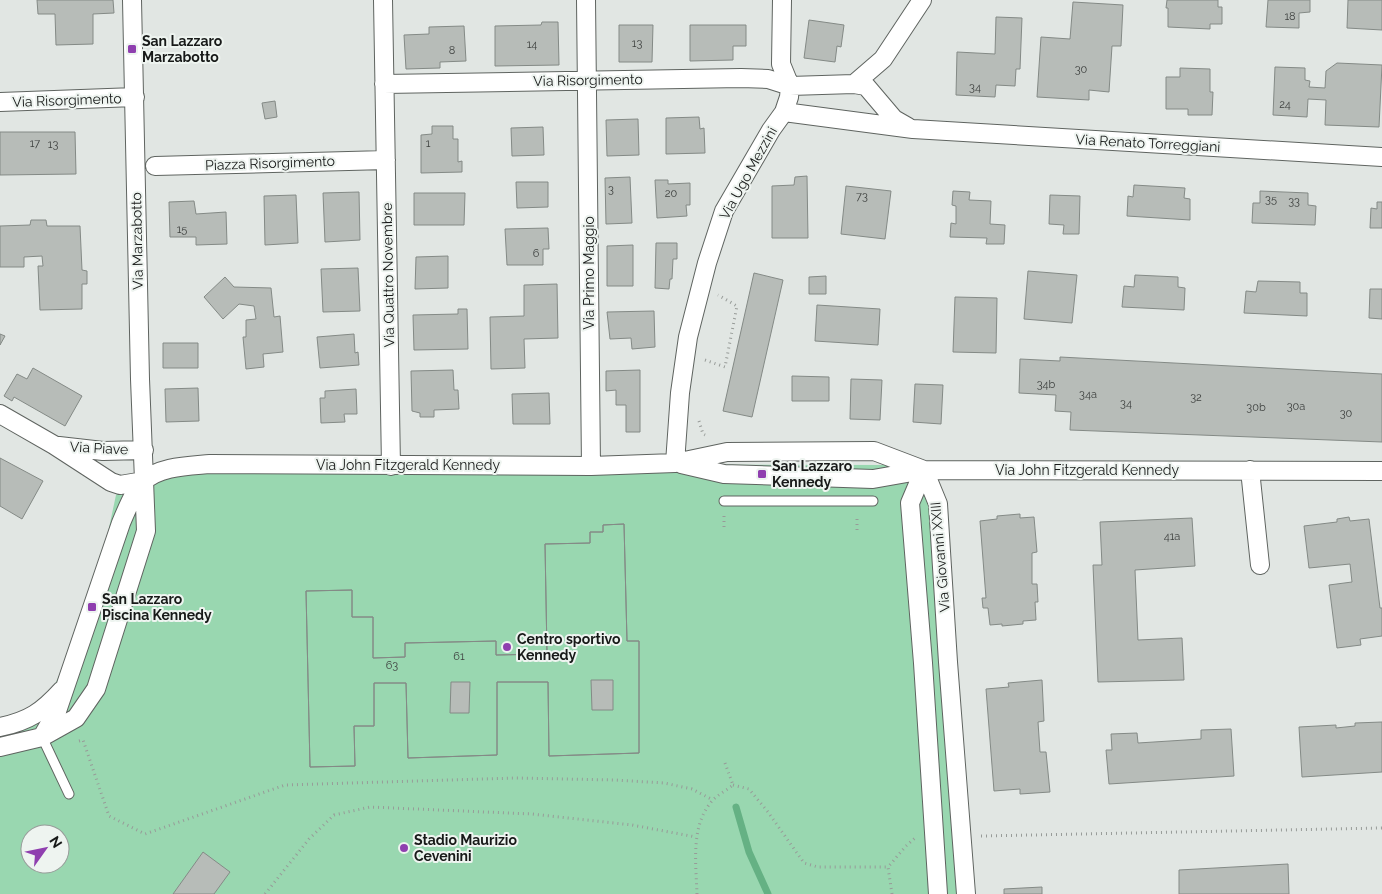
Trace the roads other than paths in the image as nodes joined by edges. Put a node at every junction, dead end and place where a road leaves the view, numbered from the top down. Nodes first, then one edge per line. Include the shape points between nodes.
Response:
1 (132, 0) edge
2 (383, 0) edge
3 (586, 0) edge
4 (782, 0) edge
5 (922, 0) edge
6 (588, 80) junction
7 (384, 84) junction
8 (854, 84) junction
9 (790, 86) junction
10 (134, 97) junction
11 (0, 102) edge
12 (784, 112) junction
13 (913, 129) junction
14 (1382, 157) edge
15 (386, 160) junction
16 (155, 166) dead end
17 (0, 414) edge
18 (54, 445) junction
19 (144, 450) junction
20 (675, 463) junction
21 (391, 466) junction
22 (591, 466) junction
23 (924, 470) junction
24 (1250, 470) junction
25 (1382, 471) edge
26 (144, 481) junction
27 (724, 501) road end
28 (873, 501) dead end
29 (1260, 565) dead end
30 (67, 684) junction
31 (0, 728) edge
32 (42, 738) junction
33 (0, 748) edge
34 (69, 794) dead end
35 (938, 894) edge
36 (966, 894) edge

1 - 10 street, Via Marzabotto
2 - 7 street, Via Quattro Novembre
3 - 6 street, Via Primo Maggio
4 - 9 street via 781,64
5 - 8 street via 883,59
6 - 7 street, Via Risorgimento
6 - 9 street, Via Risorgimento via 741,78 768,79
6 - 22 street, Via Primo Maggio
7 - 15 street, Via Quattro Novembre
8 - 9 street
8 - 13 street, Via Renato Torreggiani via 866,86 894,119
9 - 12 street, Via Ugo Mezzini
10 - 11 street, Via Risorgimento
10 - 19 street, Via Marzabotto
12 - 13 street, Via Renato Torreggiani
12 - 20 street, Via Ugo Mezzini via 770,130 724,210 710,254 688,337
13 - 14 street, Via Renato Torreggiani
15 - 16 street, Piazza Risorgimento
15 - 21 street, Via Quattro Novembre
17 - 18 street, Via Piave
18 - 19 street, Via Piave via 103,451
18 - 26 street, Via Piave via 111,482 120,485
19 - 26 street, Via Marzabotto
20 - 22 street, Via John Fitzgerald Kennedy
20 - 23 street, Via John Fitzgerald Kennedy via 724,474 874,479
20 - 23 street, Via John Fitzgerald Kennedy via 727,452 874,451
21 - 22 street, Via John Fitzgerald Kennedy
21 - 26 street, Via John Fitzgerald Kennedy via 210,464 164,470
23 - 24 street, Via John Fitzgerald Kennedy
23 - 35 street, Via Giovanni XXIII via 910,503
23 - 36 street, Via Giovanni XXIII via 938,504
24 - 25 street, Via John Fitzgerald Kennedy
24 - 29 street
26 - 30 street, Via John Fitzgerald Kennedy via 120,523
26 - 32 street via 146,531 96,689 76,718
27 - 28 lane
30 - 31 street, Via John Fitzgerald Kennedy via 46,707 30,718
30 - 32 street, Via John Fitzgerald Kennedy via 58,711
32 - 33 street
32 - 34 lane

